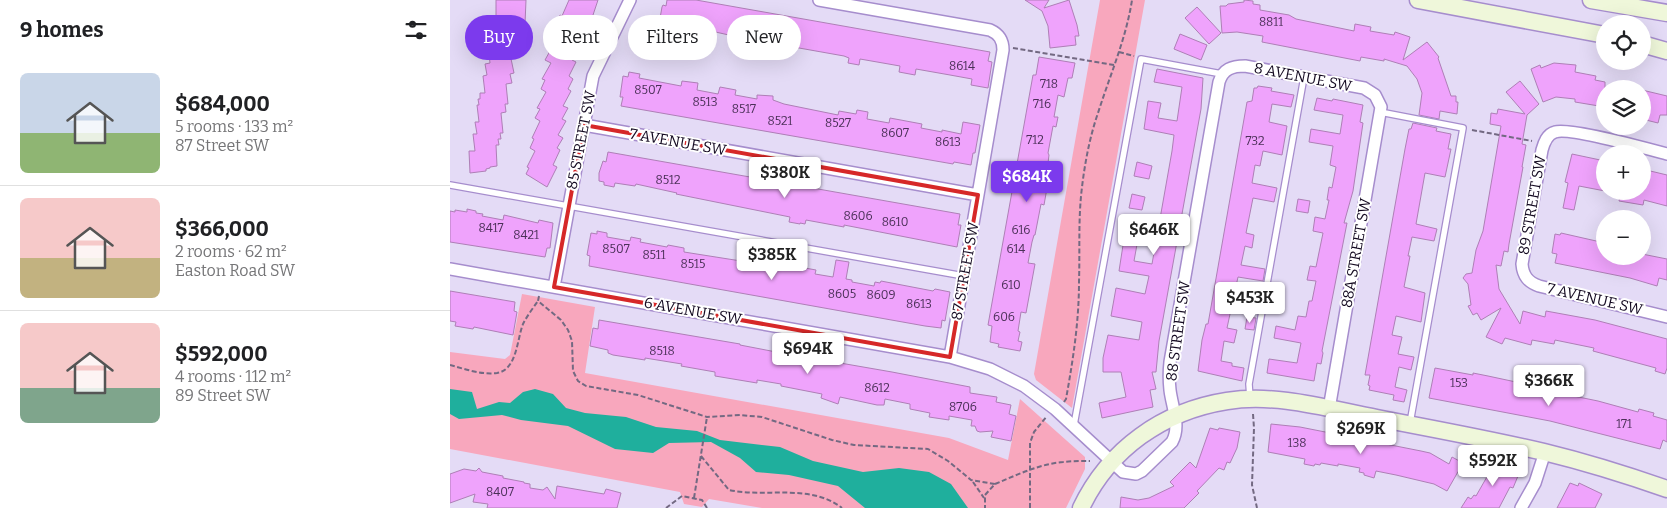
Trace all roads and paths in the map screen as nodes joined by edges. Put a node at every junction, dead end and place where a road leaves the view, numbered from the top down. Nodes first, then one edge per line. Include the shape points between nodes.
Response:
1 (630, 0) edge
2 (819, 0) edge
3 (1132, 0) edge
4 (1418, 0) edge
5 (1591, 0) edge
6 (1667, 14) edge
7 (1596, 33) edge
8 (1002, 42) junction
9 (1651, 43) edge
10 (1651, 45) edge
11 (1667, 45) edge
12 (1667, 51) edge
13 (1119, 52) junction
14 (1141, 60) junction
15 (1114, 65) junction
16 (1224, 72) junction
17 (1304, 77) junction
18 (1377, 98) joint
19 (1380, 112) junction
20 (584, 125) junction
21 (1463, 128) junction
22 (1546, 139) junction
23 (1667, 154) edge
24 (450, 185) edge
25 (978, 195) junction
26 (569, 206) junction
27 (450, 269) edge
28 (964, 276) junction
29 (1525, 277) joint
30 (554, 287) junction
31 (540, 294) dead end
32 (538, 301) junction
33 (1667, 317) edge
34 (950, 357) junction
35 (450, 364) edge
36 (1250, 399) junction
37 (1064, 402) dead end
38 (1329, 409) junction
39 (1046, 416) dead end
40 (1175, 416) junction
41 (707, 417) junction
42 (1409, 424) junction
43 (1074, 425) junction
44 (1545, 452) junction
45 (701, 456) junction
46 (1090, 461) dead end
47 (1111, 462) junction
48 (1030, 469) junction
49 (972, 480) junction
50 (995, 484) junction
51 (1667, 489) edge
52 (694, 498) junction
53 (984, 498) junction
54 (666, 508) edge
55 (707, 508) edge
56 (842, 508) edge
57 (984, 508) edge
58 (1030, 508) edge
59 (1081, 508) edge
60 (1257, 508) edge
61 (1522, 508) edge

1 - 20 street, 85 STREET SW via 593,76
2 - 8 street via 990,30
3 - 13 path
4 - 7 street
5 - 6 street
8 - 15 path
8 - 25 street, 87 STREET SW
9 - 11 street
10 - 12 street
13 - 14 path
13 - 15 path
14 - 16 lane
14 - 43 lane
15 - 37 path via 1094,124 1082,186 1078,219 1080,281 1077,332
16 - 17 street, 8 AVENUE SW via 1245,66
16 - 40 street, 88 STREET SW via 1219,82 1172,352 1169,381
17 - 18 street, 8 AVENUE SW via 1364,88
17 - 36 lane
18 - 19 street, 88A STREET SW
19 - 21 lane
19 - 38 street, 88A STREET SW
20 - 25 street, 7 AVENUE SW
20 - 26 street, 85 STREET SW
21 - 22 path
21 - 42 lane
22 - 23 street via 1553,132 1565,131
22 - 29 street, 89 STREET SW via 1522,256
24 - 26 lane
25 - 28 street, 87 STREET SW
26 - 28 lane
26 - 30 street, 85 STREET SW
27 - 30 street, 6 AVENUE SW
28 - 34 street, 87 STREET SW
29 - 33 street, 7 AVENUE SW via 1539,286
30 - 34 street, 6 AVENUE SW
31 - 32 path
32 - 35 path via 524,323 512,362 506,370 481,372
32 - 41 path via 568,330 572,341 573,371 581,384 638,395
34 - 43 street, 6 AVENUE SW via 1013,380 1038,395
36 - 38 street
36 - 40 street via 1208,405
36 - 60 path via 1254,428 1252,485
38 - 42 street
39 - 48 path via 1031,436
40 - 47 street via 1141,435
40 - 47 street, 88 STREET SW via 1176,432 1172,442 1142,471 1126,474
41 - 45 path
41 - 49 path via 749,415 842,443 928,449
42 - 44 street
43 - 47 street, 6 AVENUE SW
44 - 51 street
44 - 61 street via 1535,483
45 - 52 path
45 - 56 path via 729,490 809,494 825,498
46 - 48 path via 1062,462
47 - 59 street
48 - 50 path
48 - 58 path
49 - 50 path
49 - 53 path
50 - 53 path
52 - 54 path via 682,496
52 - 55 path via 702,500
53 - 57 path

